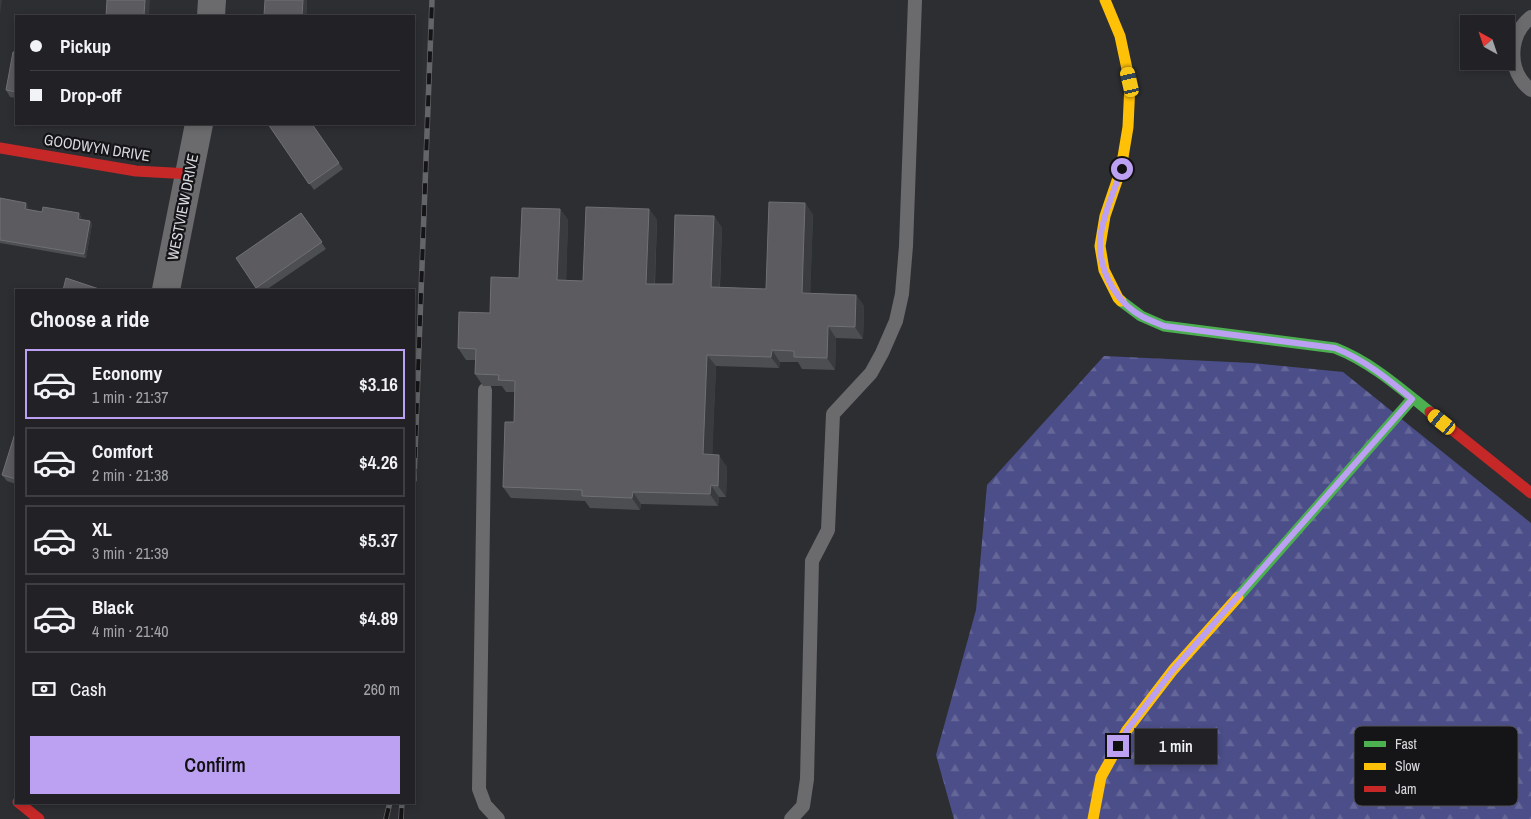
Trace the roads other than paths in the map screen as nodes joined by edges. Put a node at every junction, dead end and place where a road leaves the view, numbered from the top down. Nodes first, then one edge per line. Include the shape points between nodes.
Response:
1 (212, 0) edge
2 (915, 0) edge
3 (1105, 0) edge
4 (210, 15) edge
5 (1531, 17) edge
6 (1531, 90) edge
7 (199, 125) edge
8 (0, 148) edge
9 (190, 174) junction
10 (166, 289) edge
11 (484, 390) edge
12 (1412, 399) junction
13 (1531, 494) edge
14 (20, 804) edge
15 (39, 819) edge
16 (498, 819) edge
17 (791, 819) edge
18 (1093, 819) edge

1 - 4 street
2 - 17 lane via 902,294 896,321 871,373 833,414 828,530 812,561 808,779 803,806
3 - 12 street via 1120,36 1130,82 1122,169 1105,216 1100,246 1104,270 1118,298 1141,316 1164,326 1335,348 1378,371
5 - 6 lane via 1519,31 1513,62 1519,76
7 - 9 street, WESTVIEW DRIVE
8 - 9 street, GOODWYN DRIVE via 136,171
9 - 10 street, WESTVIEW DRIVE
11 - 16 lane via 479,789 485,805
12 - 13 street
12 - 18 street via 1173,670 1127,730 1101,777
14 - 15 street

